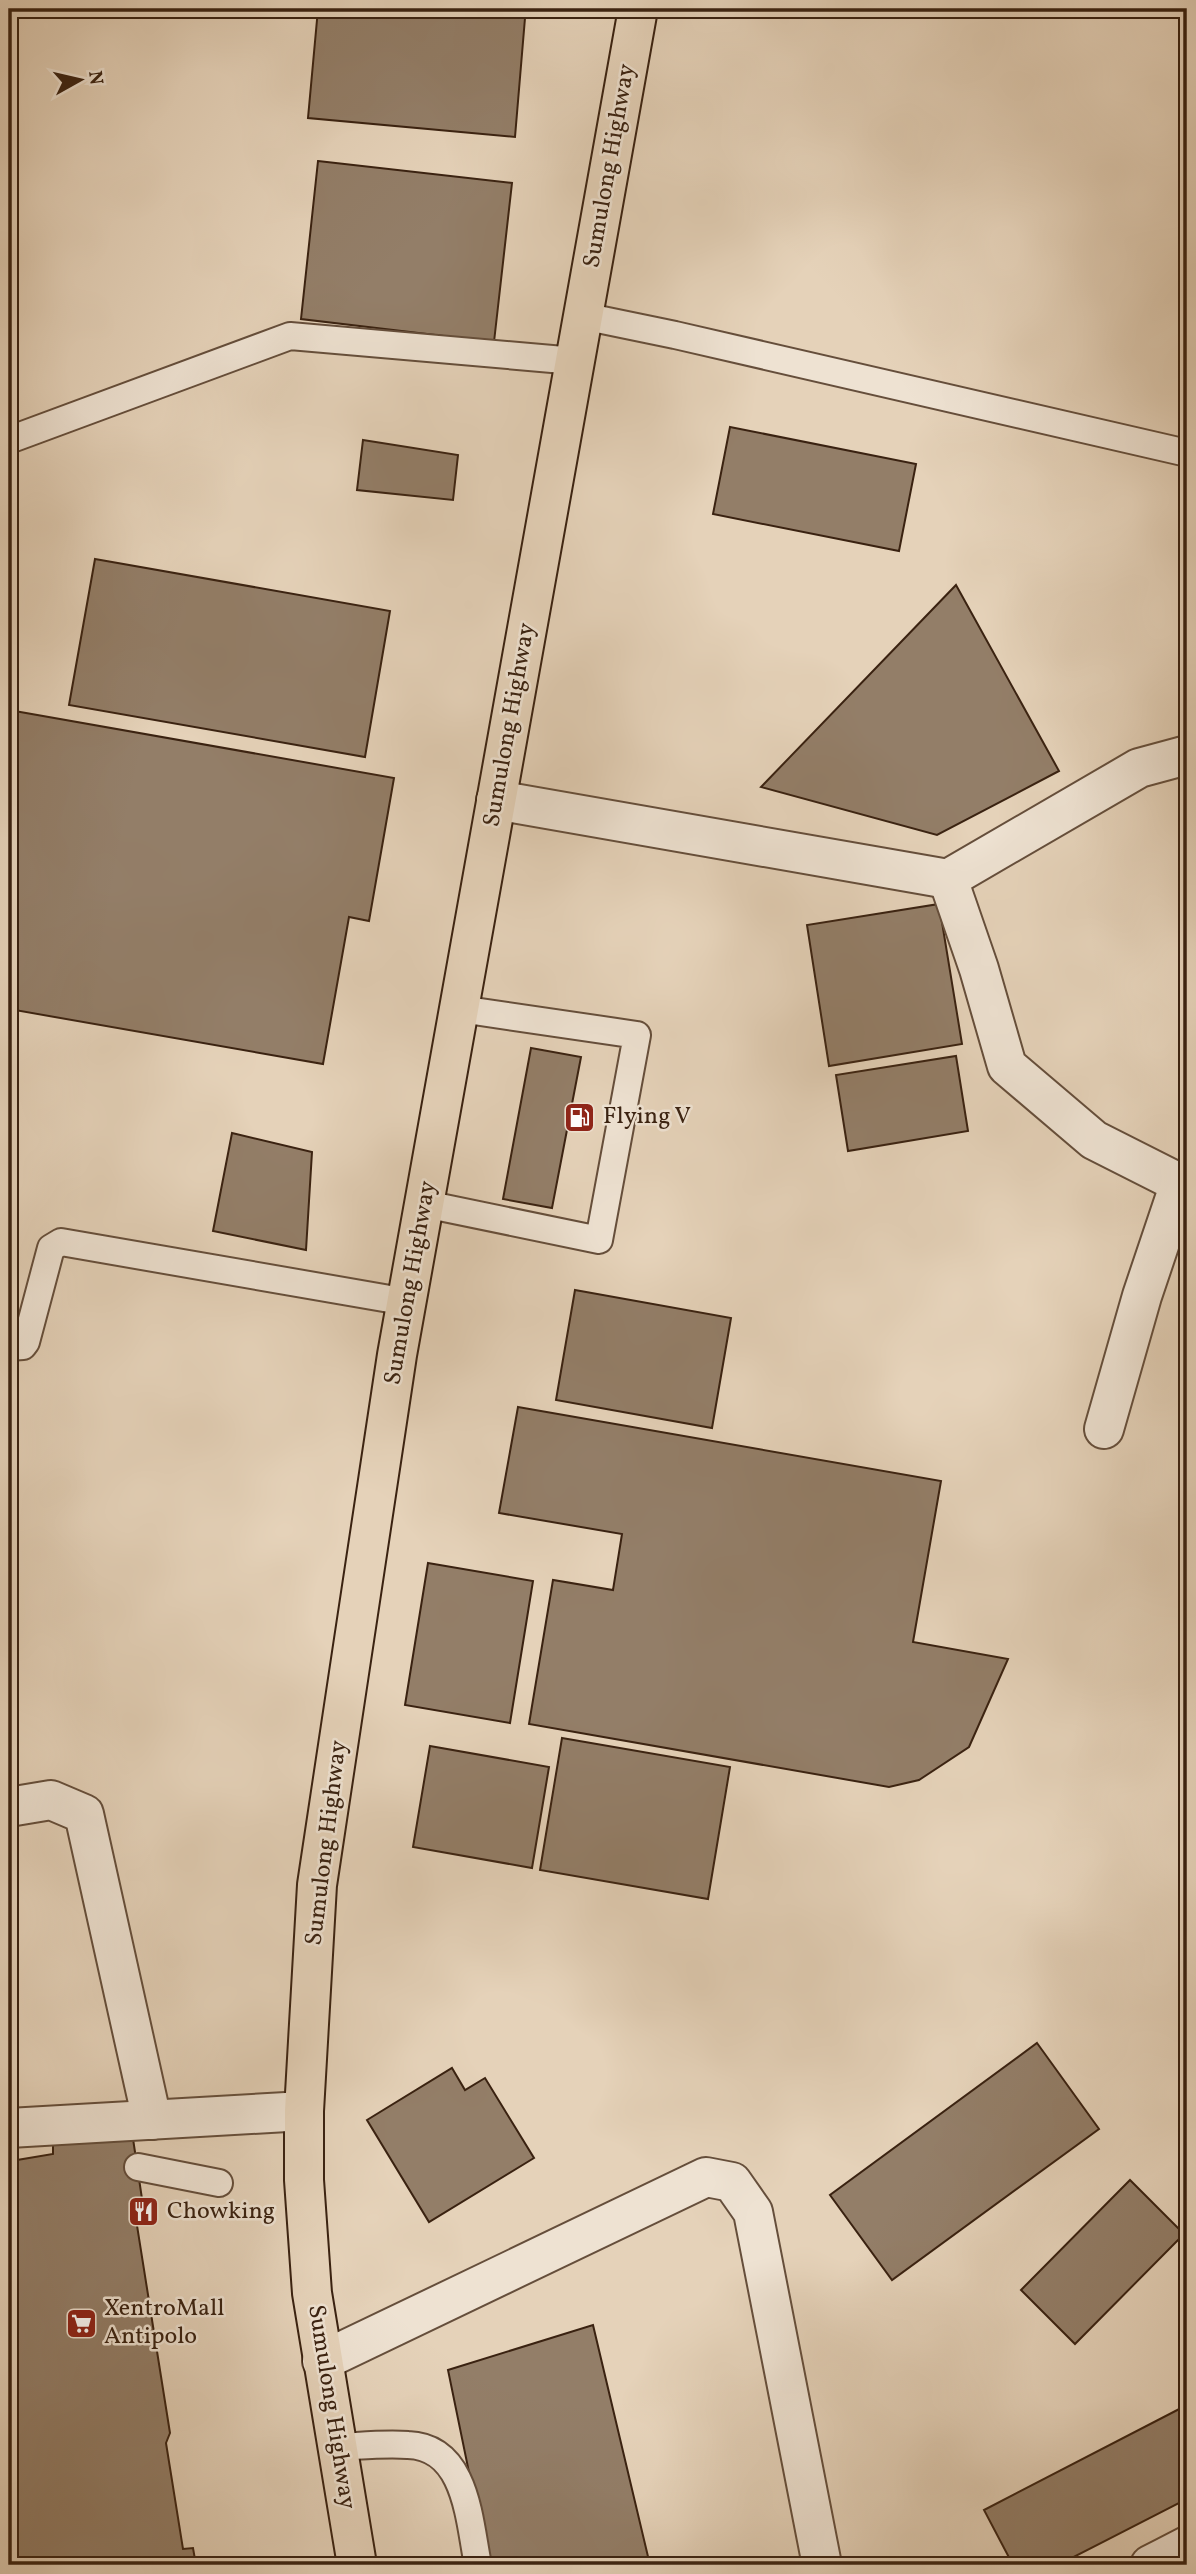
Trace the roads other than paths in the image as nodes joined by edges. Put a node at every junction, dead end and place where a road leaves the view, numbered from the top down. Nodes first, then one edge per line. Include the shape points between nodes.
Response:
1 (638, 9) edge
2 (583, 316) junction
3 (575, 361) junction
4 (9, 440) edge
5 (1187, 453) edge
6 (1187, 755) edge
7 (496, 800) junction
8 (948, 879) junction
9 (460, 1009) junction
10 (1183, 1185) edge
11 (425, 1204) junction
12 (407, 1302) junction
13 (9, 1347) edge
14 (1104, 1429) dead end
15 (9, 1807) edge
16 (304, 2111) junction
17 (152, 2120) junction
18 (9, 2128) edge
19 (138, 2167) dead end
20 (219, 2183) dead end
21 (322, 2361) junction
22 (337, 2447) junction
23 (1187, 2546) edge
24 (357, 2565) edge
25 (478, 2565) edge
26 (822, 2565) edge
27 (1150, 2565) edge

1 - 2 main road, Sumulong Highway
2 - 3 main road, Sumulong Highway
2 - 5 lane
3 - 4 lane via 290,336
3 - 7 main road, Sumulong Highway
6 - 8 street via 1139,768
7 - 8 street
7 - 9 main road, Sumulong Highway
8 - 10 street via 1007,1066 1094,1140
9 - 11 main road, Sumulong Highway
9 - 11 lane via 637,1035 599,1240
10 - 14 street via 1142,1296
11 - 12 main road, Sumulong Highway
12 - 13 lane via 61,1242 51,1248 26,1342
12 - 16 main road, Sumulong Highway via 317,1885
15 - 17 street via 51,1800 84,1814
16 - 17 street
16 - 21 main road, Sumulong Highway via 312,2293
17 - 18 street
19 - 20 lane
21 - 22 main road, Sumulong Highway
21 - 26 street via 706,2177 732,2182 752,2212
22 - 24 main road, Sumulong Highway
22 - 25 lane via 411,2444 443,2456 463,2488
23 - 27 street

